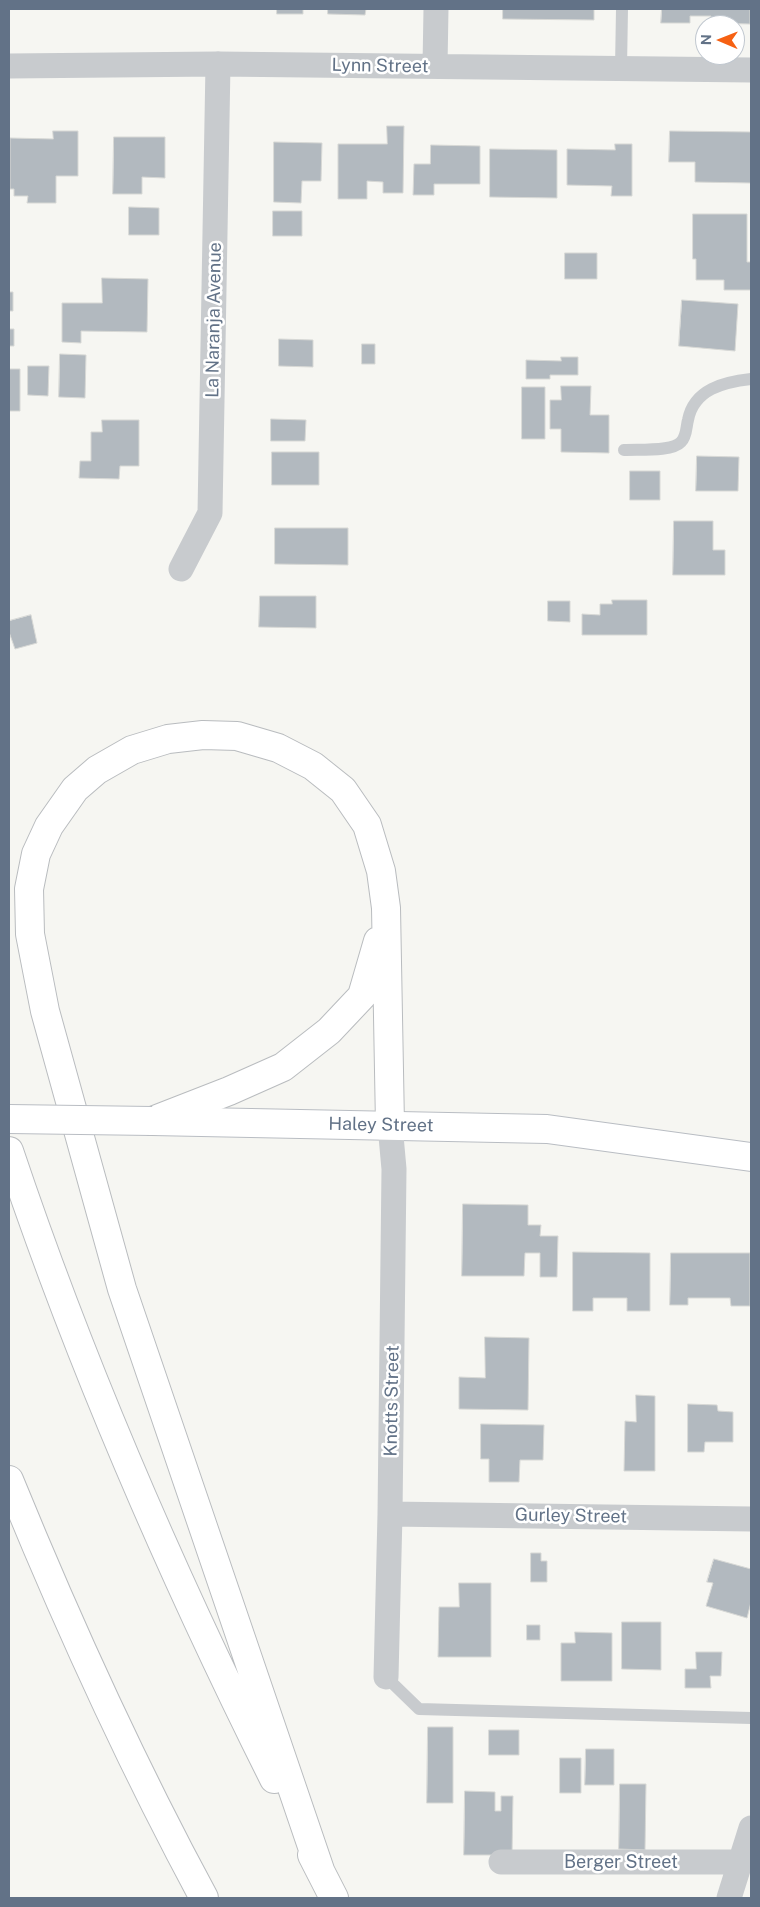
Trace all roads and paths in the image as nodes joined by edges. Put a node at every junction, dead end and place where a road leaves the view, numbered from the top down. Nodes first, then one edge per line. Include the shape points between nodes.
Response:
1 (436, 9) edge
2 (622, 9) edge
3 (218, 64) junction
4 (9, 66) edge
5 (435, 66) junction
6 (621, 68) junction
7 (751, 70) edge
8 (751, 379) edge
9 (624, 450) dead end
10 (181, 569) dead end
11 (386, 908) junction
12 (9, 1119) edge
13 (152, 1121) junction
14 (390, 1125) junction
15 (9, 1151) edge
16 (751, 1156) edge
17 (9, 1480) edge
18 (390, 1514) junction
19 (751, 1519) edge
20 (386, 1677) joint
21 (751, 1718) edge
22 (751, 1828) edge
23 (501, 1862) dead end
24 (740, 1862) junction
25 (320, 1870) junction
26 (204, 1898) edge
27 (334, 1898) edge
28 (729, 1898) edge

1 - 5 street
2 - 6 lane
3 - 4 street, Lynn Street
3 - 5 street, Lynn Street
3 - 10 street, La Naranja Avenue via 210,513
5 - 6 street, Lynn Street
6 - 7 street, Lynn Street
8 - 9 lane via 708,390 697,400 686,433 674,447
11 - 13 main road via 362,996 329,1031 283,1067
11 - 14 main road
11 - 25 main road via 381,871 367,825 343,790 313,766 278,748 237,736 168,739 132,750 97,770 75,790 49,826 36,854 29,889 30,934 44,1011 122,1289
12 - 13 main road, Haley Street, bridge
13 - 14 main road, Haley Street
14 - 16 main road, Haley Street via 547,1129
14 - 18 street, Knotts Street via 394,1169
15 - 25 main road via 77,1340 154,1524 245,1721
17 - 26 main road via 92,1674
18 - 19 street, Gurley Street
18 - 20 street, Knotts Street
20 - 21 lane via 419,1709
22 - 24 street
23 - 24 street, Berger Street
24 - 28 street
25 - 27 main road

